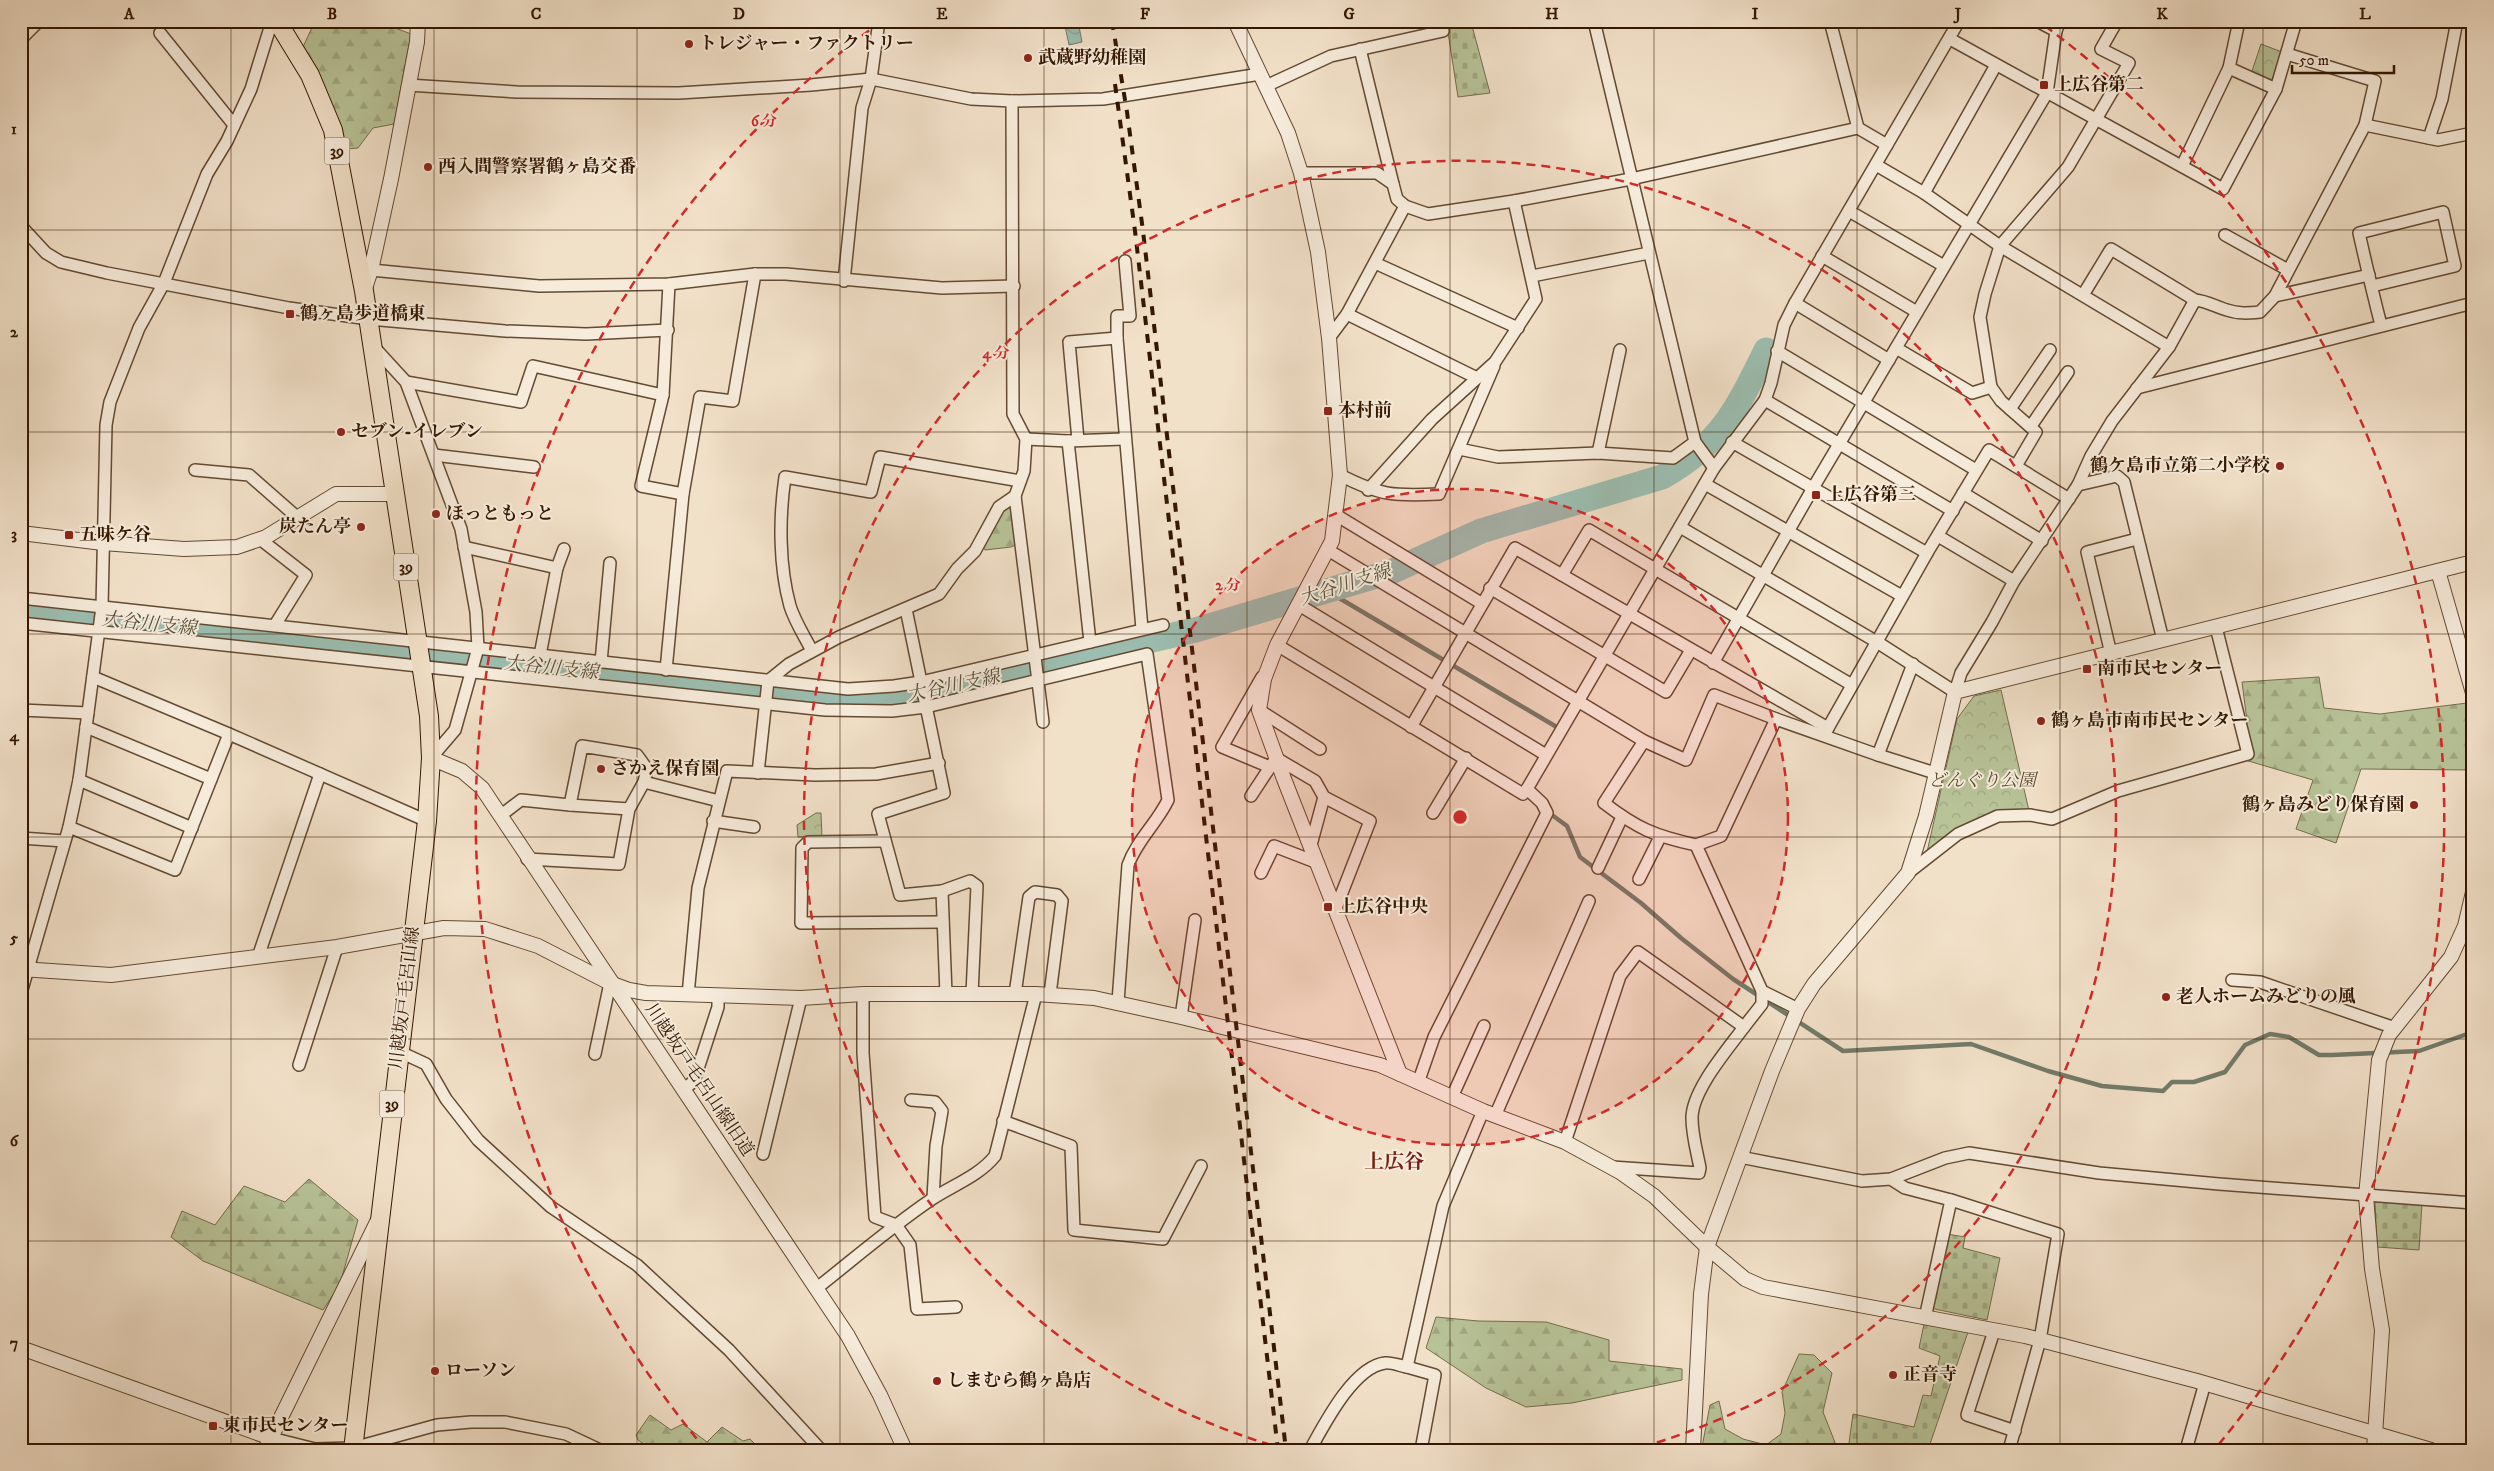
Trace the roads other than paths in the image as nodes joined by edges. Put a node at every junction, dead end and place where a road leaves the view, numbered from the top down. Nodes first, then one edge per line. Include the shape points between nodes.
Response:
1 (39, 21) edge
2 (272, 21) edge
3 (277, 21) edge
4 (418, 21) edge
5 (879, 21) edge
6 (1236, 21) edge
7 (1594, 21) edge
8 (1830, 21) edge
9 (1959, 21) edge
10 (2037, 21) edge
11 (2116, 21) edge
12 (2239, 21) edge
13 (2296, 21) edge
14 (2457, 21) edge
15 (2058, 26) edge
16 (1443, 31) dead end
17 (160, 34) dead end
18 (21, 39) edge
19 (1950, 39) junction
20 (1360, 49) junction
21 (2287, 54) junction
22 (1996, 65) junction
23 (2229, 68) junction
24 (870, 79) junction
25 (1263, 80) junction
26 (408, 85) junction
27 (2276, 89) junction
28 (2047, 92) junction
29 (1012, 102) junction
30 (2098, 120) junction
31 (234, 125) junction
32 (2365, 125) junction
33 (1858, 128) junction
34 (2473, 133) edge
35 (2429, 138) junction
36 (1887, 145) junction
37 (1876, 165) junction
38 (2182, 166) junction
39 (1301, 173) junction
40 (1631, 179) junction
41 (1393, 184) junction
42 (1924, 193) junction
43 (1514, 201) junction
44 (1405, 206) junction
45 (1849, 211) junction
46 (1968, 225) junction
47 (21, 226) edge
48 (2225, 236) dead end
49 (2000, 246) junction
50 (1649, 253) junction
51 (1822, 256) junction
52 (1125, 261) dead end
53 (1375, 263) junction
54 (1944, 266) junction
55 (371, 270) junction
56 (2288, 270) junction
57 (755, 274) junction
58 (1532, 276) junction
59 (844, 281) junction
60 (2370, 281) junction
61 (164, 283) junction
62 (670, 284) junction
63 (1014, 286) junction
64 (364, 291) junction
65 (2083, 294) junction
66 (2275, 296) junction
67 (2195, 300) junction
68 (1795, 303) junction
69 (2473, 303) edge
70 (1918, 312) junction
71 (1347, 314) junction
72 (369, 319) junction
73 (2381, 325) junction
74 (1518, 328) junction
75 (668, 330) junction
76 (1117, 338) junction
77 (1329, 338) junction
78 (373, 346) junction
79 (2169, 347) junction
80 (1896, 348) junction
81 (1620, 350) dead end
82 (2050, 350) dead end
83 (1777, 351) junction
84 (1889, 360) junction
85 (1495, 362) junction
86 (2068, 372) dead end
87 (1477, 378) junction
88 (406, 382) junction
89 (1991, 387) junction
90 (2137, 388) junction
91 (663, 396) junction
92 (1765, 400) junction
93 (1864, 402) junction
94 (2010, 409) junction
95 (2031, 426) junction
96 (1026, 439) junction
97 (1124, 440) junction
98 (1073, 441) junction
99 (1695, 442) junction
100 (1732, 442) junction
101 (1838, 444) junction
102 (1459, 448) junction
103 (1598, 453) junction
104 (434, 455) junction
105 (1711, 463) junction
106 (2016, 466) junction
107 (534, 467) dead end
108 (195, 470) dead end
109 (1976, 470) junction
110 (1340, 475) junction
111 (1020, 481) junction
112 (1705, 484) junction
113 (2078, 485) junction
114 (1813, 488) junction
115 (1368, 490) junction
116 (1963, 493) junction
117 (394, 494) junction
118 (683, 494) junction
119 (1015, 496) junction
120 (2069, 499) junction
121 (1952, 512) junction
122 (1336, 516) junction
123 (298, 518) junction
124 (1680, 527) junction
125 (1789, 532) junction
126 (21, 534) edge
127 (1938, 536) junction
128 (260, 539) junction
129 (2138, 539) junction
130 (2042, 541) junction
131 (103, 543) junction
132 (464, 547) junction
133 (564, 549) dead end
134 (1328, 550) junction
135 (1927, 553) junction
136 (2473, 562) edge
137 (610, 563) dead end
138 (557, 568) junction
139 (1656, 569) junction
140 (2438, 571) junction
141 (1562, 575) junction
142 (1764, 577) junction
143 (2014, 581) junction
144 (1490, 588) junction
145 (1902, 596) junction
146 (21, 598) edge
147 (1481, 603) junction
148 (1299, 605) junction
149 (102, 607) junction
150 (906, 609) junction
151 (1630, 613) junction
152 (1739, 619) junction
153 (21, 622) edge
154 (275, 625) junction
155 (1163, 625) dead end
156 (2216, 627) junction
157 (1142, 629) junction
158 (99, 632) junction
159 (1465, 632) junction
160 (419, 640) junction
161 (2163, 640) junction
162 (1090, 642) junction
163 (1877, 642) junction
164 (1277, 645) junction
165 (478, 648) junction
166 (1691, 650) junction
167 (812, 651) junction
168 (2111, 654) junction
169 (540, 655) junction
170 (1606, 655) junction
171 (1035, 657) junction
172 (601, 662) junction
173 (1270, 663) junction
174 (1713, 663) junction
175 (423, 664) junction
176 (1913, 664) junction
177 (666, 670) junction
178 (472, 671) junction
179 (93, 677) junction
180 (1037, 678) junction
181 (768, 681) junction
182 (921, 682) junction
183 (1852, 685) junction
184 (1434, 687) junction
185 (1955, 692) junction
186 (2473, 693) edge
187 (1579, 700) junction
188 (766, 704) junction
189 (926, 706) junction
190 (21, 710) edge
191 (1259, 710) junction
192 (88, 713) junction
193 (1776, 719) junction
194 (1043, 722) dead end
195 (86, 727) junction
196 (1411, 727) junction
197 (1826, 732) junction
198 (229, 734) junction
199 (1644, 741) junction
200 (1320, 749) dead end
201 (1546, 755) junction
202 (1878, 755) junction
203 (431, 758) junction
204 (1466, 758) junction
205 (939, 763) junction
206 (1273, 763) junction
207 (758, 773) junction
208 (1935, 773) junction
209 (320, 774) junction
210 (211, 779) junction
211 (79, 780) junction
212 (644, 782) junction
213 (1527, 789) junction
214 (1251, 796) dead end
215 (1324, 797) junction
216 (719, 801) junction
217 (570, 805) junction
218 (629, 809) junction
219 (1433, 813) dead end
220 (500, 816) junction
221 (1622, 816) junction
222 (427, 821) junction
223 (713, 821) junction
224 (69, 827) junction
225 (754, 827) dead end
226 (192, 828) junction
227 (1660, 837) junction
228 (21, 838) edge
229 (64, 841) junction
230 (885, 841) junction
231 (1311, 845) junction
232 (1696, 845) junction
233 (527, 859) junction
234 (1318, 863) junction
235 (1598, 868) dead end
236 (1261, 873) dead end
237 (1908, 873) junction
238 (1639, 879) dead end
239 (942, 891) junction
240 (2473, 892) edge
241 (1589, 901) dead end
242 (1336, 908) junction
243 (1195, 920) dead end
244 (943, 922) junction
245 (412, 934) junction
246 (337, 947) junction
247 (258, 957) junction
248 (24, 969) edge
249 (2232, 980) dead end
250 (610, 983) junction
251 (1762, 991) junction
252 (21, 993) edge
253 (863, 994) junction
254 (946, 994) junction
255 (972, 994) junction
256 (1015, 994) junction
257 (1036, 994) junction
258 (1050, 994) junction
259 (688, 995) junction
260 (718, 996) junction
261 (801, 998) junction
262 (1118, 1002) junction
263 (1798, 1009) junction
264 (1181, 1017) junction
265 (1484, 1026) dead end
266 (1744, 1027) junction
267 (2396, 1028) junction
268 (398, 1051) junction
269 (595, 1054) dead end
270 (299, 1065) dead end
271 (1400, 1074) junction
272 (1418, 1083) junction
273 (683, 1090) junction
274 (1452, 1097) junction
275 (911, 1100) dead end
276 (1489, 1114) junction
277 (1003, 1121) junction
278 (1565, 1142) junction
279 (763, 1154) dead end
280 (1740, 1157) junction
281 (1202, 1166) dead end
282 (1610, 1167) junction
283 (1891, 1179) junction
284 (2366, 1196) junction
285 (934, 1198) junction
286 (1951, 1200) junction
287 (2473, 1203) edge
288 (379, 1218) junction
289 (896, 1225) junction
290 (1707, 1247) junction
291 (817, 1288) junction
292 (956, 1307) dead end
293 (1924, 1318) junction
294 (1994, 1331) junction
295 (2040, 1340) junction
296 (21, 1348) edge
297 (1408, 1367) junction
298 (2205, 1383) junction
299 (2015, 1431) junction
300 (2376, 1435) junction
301 (268, 1444) edge
302 (353, 1449) edge
303 (600, 1450) edge
304 (821, 1450) edge
305 (905, 1450) edge
306 (1310, 1450) edge
307 (1421, 1450) edge
308 (1693, 1450) edge
309 (2009, 1450) edge
310 (2186, 1450) edge
311 (2374, 1450) edge
312 (2431, 1450) edge

1 - 18 street
2 - 31 street via 251,89
3 - 64 main road, 39 via 310,75 333,130
4 - 26 street
5 - 24 street
6 - 25 street
7 - 40 street
8 - 33 street
9 - 19 street
10 - 15 street
11 - 30 street via 2101,49 2130,63
12 - 23 street
13 - 21 street
14 - 35 street via 2442,99
15 - 28 street
16 - 20 street
17 - 31 street
19 - 22 street
19 - 36 street
20 - 25 street
20 - 41 street
21 - 27 street
21 - 32 street via 2375,81
22 - 28 street
22 - 42 street
23 - 27 street
23 - 38 street
24 - 26 street via 678,93 526,92
24 - 29 street via 971,99
24 - 59 street via 862,108
25 - 29 street via 1103,98
25 - 39 street via 1288,133
26 - 55 street
27 - 38 street via 2223,189
28 - 30 street
28 - 46 street
29 - 63 street
30 - 38 street
30 - 49 street via 2068,167
31 - 61 street via 207,174
32 - 35 street
32 - 56 street
33 - 36 street
33 - 40 street
34 - 35 street via 2438,140
36 - 37 street
37 - 42 street
37 - 45 street
39 - 41 street via 1377,173
39 - 77 street via 1318,252
40 - 43 street
40 - 50 street
41 - 44 street via 1397,200
42 - 46 street
43 - 44 street via 1428,214
43 - 58 street
44 - 53 street
45 - 51 street
45 - 54 street
46 - 49 street
46 - 54 street
47 - 61 street via 46,253 61,262
48 - 56 street
49 - 65 street
49 - 89 street via 1980,317
50 - 58 street
50 - 99 street
51 - 68 street
51 - 70 street
52 - 76 street via 1130,316 1118,316
53 - 71 street
53 - 74 street
54 - 70 street
55 - 62 street via 540,286
55 - 64 street
56 - 66 street
57 - 59 street
57 - 62 street
57 - 118 street via 733,401 700,396
58 - 74 street via 1536,299
59 - 63 street via 942,288
60 - 60 street via 2359,233 2443,212 2455,266
60 - 66 street
60 - 73 street
61 - 72 street via 289,308
61 - 131 street via 140,328 110,402 106,425
62 - 75 street
63 - 96 street via 1013,414
64 - 72 main road, 39
65 - 67 street via 2111,249
65 - 79 street
66 - 67 street via 2260,312 2245,313
67 - 79 street
68 - 83 street via 1784,325
68 - 84 street
69 - 73 street
70 - 80 street
71 - 77 street
71 - 87 street
72 - 75 street via 505,331 586,334
72 - 78 main road, 39
73 - 90 street
74 - 85 street
75 - 91 street
76 - 97 street
76 - 98 street via 1069,342
77 - 110 street
78 - 88 street
78 - 117 main road, 39
79 - 90 street
80 - 84 street
80 - 89 street via 1972,393
81 - 103 street
82 - 94 street
83 - 92 street
83 - 93 street
84 - 93 street
85 - 87 street
85 - 102 street
86 - 95 street
87 - 115 street via 1432,419
88 - 91 street via 521,402 533,366
88 - 104 street
89 - 94 street
90 - 113 street via 2112,421
91 - 118 street via 641,486
92 - 100 street
92 - 101 street
93 - 101 street
93 - 109 street
94 - 95 street
95 - 106 street via 2036,432
96 - 98 street
96 - 111 street via 1024,471
97 - 98 street
97 - 157 street
98 - 162 street
99 - 103 street via 1673,458
99 - 105 street
100 - 105 street
100 - 114 street
101 - 114 street
101 - 121 street
102 - 103 street via 1498,457
102 - 115 street via 1439,494 1396,496
104 - 107 street
104 - 132 street via 461,529
105 - 112 street
106 - 109 street via 1989,450
106 - 120 street
108 - 123 street via 249,475
109 - 116 street
110 - 115 street
110 - 122 street
111 - 119 street
111 - 167 street via 880,457 872,492 785,477 782,564 791,608
112 - 124 street
112 - 125 street
113 - 120 street
113 - 129 street via 2117,476 2124,482
114 - 125 street
114 - 135 street
116 - 121 street
116 - 130 street
117 - 123 street via 336,494
117 - 160 main road, 39
118 - 177 street
119 - 150 street via 999,507 975,551 939,594
119 - 171 street
120 - 130 street
121 - 127 street
122 - 134 street
122 - 147 street
123 - 128 street
124 - 139 street
124 - 142 street
125 - 142 street
125 - 145 street
126 - 131 street
127 - 135 street
127 - 143 street
128 - 131 street via 238,547 184,549
128 - 154 street via 306,575
129 - 161 street
129 - 168 street via 2087,552
130 - 143 street
131 - 149 street
132 - 138 street
132 - 165 street via 476,612
133 - 138 street
134 - 148 street
134 - 159 street
135 - 145 street
136 - 140 street
137 - 172 street
138 - 169 street
139 - 141 street via 1589,530
139 - 151 street
139 - 152 street
140 - 156 street
140 - 186 street
141 - 144 street via 1515,548
141 - 151 street
142 - 152 street
142 - 163 street
143 - 185 street via 1961,673
144 - 147 street
144 - 170 street
145 - 163 street
146 - 149 street
147 - 159 street
148 - 164 street
148 - 184 street
149 - 154 street
149 - 158 street
150 - 167 street
150 - 182 street
151 - 166 street
151 - 170 street
152 - 174 street
152 - 183 street
153 - 158 street
154 - 160 street
155 - 157 street
156 - 161 street
156 - 237 street via 2248,754 2118,791 2052,819 1998,816 1958,834
157 - 162 street
158 - 175 street
158 - 179 street
159 - 184 street
159 - 187 street
160 - 165 street
160 - 175 main road, 39
161 - 168 street
162 - 171 street
163 - 176 street
163 - 183 street
164 - 173 street
164 - 196 street
165 - 169 street
165 - 178 street
166 - 170 street via 1666,692
166 - 174 street
167 - 181 street
168 - 185 street
169 - 172 street
170 - 187 street
171 - 180 street
171 - 182 street
172 - 177 street
173 - 191 street
173 - 206 street via 1222,747
174 - 197 street
175 - 178 street
175 - 203 main road, 川越坂戸毛呂山線 / 39
176 - 185 street
176 - 202 street
177 - 181 street
178 - 188 street
178 - 203 street via 455,730
179 - 192 street
179 - 198 street
180 - 189 street
180 - 194 street
180 - 262 street via 1147,654 1168,800 1136,846 1128,865
181 - 182 street via 848,689
181 - 188 street
182 - 189 street
183 - 197 street
184 - 196 street
184 - 201 street
185 - 208 street
187 - 199 street
187 - 201 street
188 - 189 street via 825,710 892,711
188 - 207 street
189 - 205 street
190 - 192 street
191 - 200 street
191 - 206 street
192 - 195 street
193 - 197 street
193 - 199 street via 1714,696 1686,760
193 - 232 street via 1722,836
195 - 210 street
195 - 211 street
196 - 204 street
197 - 202 street
198 - 209 street
198 - 210 street
199 - 221 street via 1604,803
201 - 213 street
202 - 208 street
203 - 220 street, 川越坂戸毛呂山線旧道 via 474,779
203 - 222 main road, 川越坂戸毛呂山線 / 39
204 - 213 street via 1523,794
204 - 219 street
205 - 207 street via 876,774
205 - 230 street via 944,793 878,814
206 - 214 street
206 - 215 street via 1315,780
206 - 231 street
207 - 216 street via 727,771
208 - 237 street via 1926,816
209 - 222 street
209 - 247 street
210 - 226 street
211 - 224 street
211 - 226 street
212 - 216 street
212 - 217 street via 647,769 637,755 582,746
212 - 218 street
213 - 272 street via 1542,803 1546,813 1434,1037
215 - 231 street
215 - 242 street via 1370,821
216 - 223 street
217 - 218 street
217 - 220 street via 521,800
218 - 233 street via 619,864
220 - 233 street, 川越坂戸毛呂山線旧道
221 - 227 street
221 - 235 street
222 - 245 main road, 川越坂戸毛呂山線 / 39
223 - 225 street
223 - 259 street via 698,888
224 - 226 street via 175,870
224 - 229 street
227 - 232 street
227 - 238 street
228 - 229 street
229 - 248 street
230 - 239 street via 900,895
230 - 244 street via 808,842 802,848 801,923
231 - 234 street
232 - 251 street
233 - 250 street, 川越坂戸毛呂山線旧道
234 - 236 street via 1274,846
234 - 242 street
237 - 263 street via 1814,984
239 - 244 street
239 - 255 street via 970,881 977,886
240 - 267 street via 2451,957
241 - 276 street
242 - 271 street
243 - 264 street
244 - 254 street
245 - 246 street
245 - 250 street via 444,928 485,929 538,946
245 - 268 main road, 川越坂戸毛呂山線 / 39
246 - 247 street
246 - 270 street
247 - 248 street via 111,975
248 - 252 street
249 - 267 street via 2260,982
250 - 259 street via 646,993
250 - 269 street
250 - 273 street, 川越坂戸毛呂山線旧道
251 - 263 street
251 - 266 street via 1762,1004
253 - 254 street
253 - 261 street
253 - 289 street via 863,1062 875,1216
254 - 255 street
255 - 256 street
256 - 257 street
256 - 258 street via 1029,897 1035,892 1056,895 1062,901
257 - 258 street
257 - 277 street
258 - 262 street
259 - 260 street
260 - 261 street
260 - 273 street via 718,1007 694,1081
261 - 279 street
262 - 264 street
263 - 280 street
264 - 271 street via 1380,1065
265 - 274 street
266 - 278 street via 1638,952 1620,976
266 - 282 street via 1712,1071 1696,1101 1692,1116 1699,1173
267 - 284 street via 2389,1035 2379,1060
268 - 288 main road, 川越坂戸毛呂山線 / 39
268 - 304 street via 426,1064 446,1099 478,1140 551,1207 636,1265 729,1350
271 - 272 street
272 - 274 street
273 - 291 street, 川越坂戸毛呂山線旧道
274 - 276 street
275 - 285 street via 935,1102 942,1111 936,1146
276 - 278 street
276 - 297 street via 1443,1206
277 - 281 street via 1071,1146 1074,1230 1163,1239
277 - 285 street via 995,1156 987,1166
278 - 282 street
280 - 283 street via 1862,1181
280 - 290 street
282 - 290 street via 1654,1196
283 - 284 street via 1969,1152 2099,1173
283 - 286 street via 1905,1188
284 - 287 street
284 - 300 street via 2372,1269 2382,1330
285 - 289 street
286 - 293 street
286 - 295 street via 2058,1234
288 - 301 street
288 - 302 main road, 川越坂戸毛呂山線 / 39
289 - 291 street
289 - 292 street via 910,1245 916,1309
290 - 293 street via 1746,1279 1763,1287
290 - 308 street via 1701,1294
291 - 305 street, 川越坂戸毛呂山線旧道 via 848,1336
293 - 294 street
294 - 295 street
294 - 299 street via 1967,1415
295 - 298 street
295 - 299 street
296 - 301 street
297 - 306 street via 1385,1362 1368,1369 1351,1386
297 - 307 street via 1435,1375
298 - 300 street
298 - 310 street
299 - 309 street
300 - 311 street
300 - 312 street
301 - 302 street
302 - 303 street via 437,1426 505,1422 566,1434

